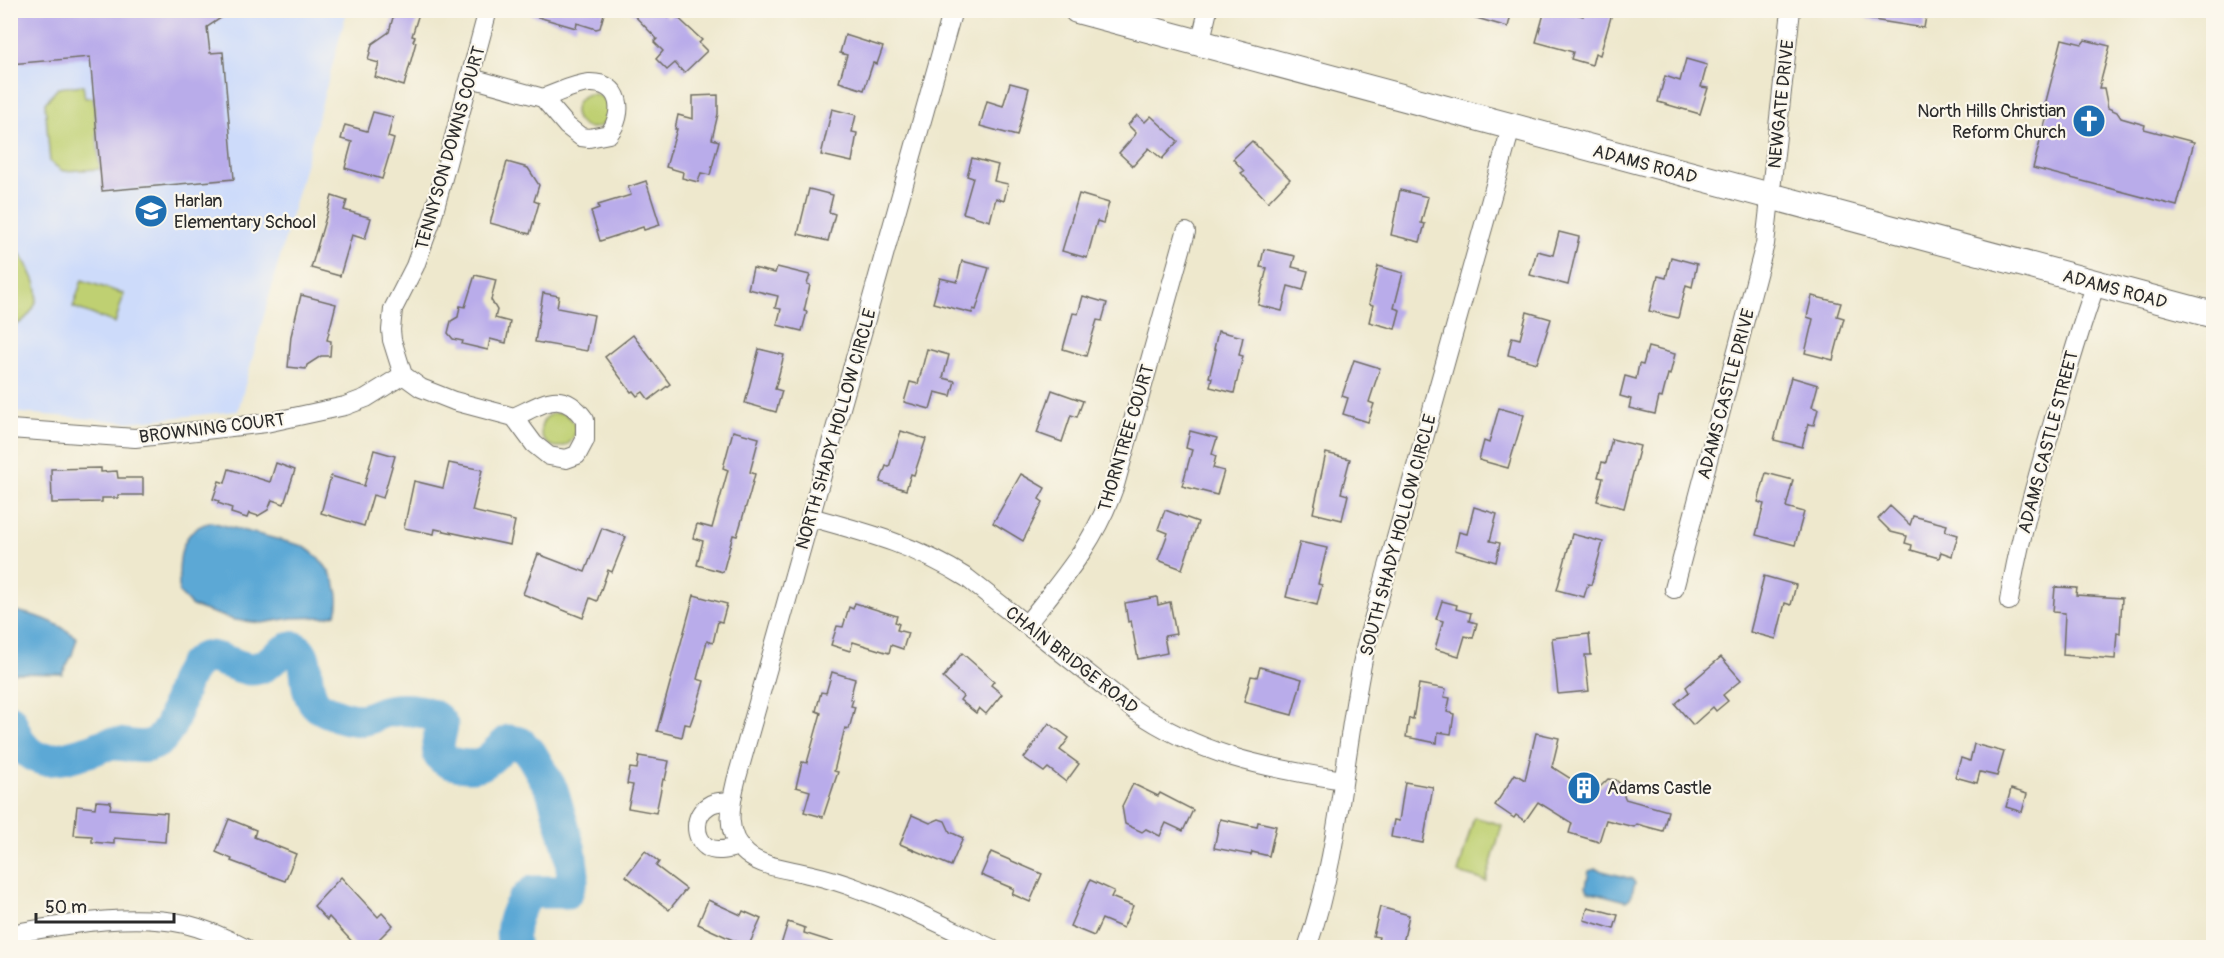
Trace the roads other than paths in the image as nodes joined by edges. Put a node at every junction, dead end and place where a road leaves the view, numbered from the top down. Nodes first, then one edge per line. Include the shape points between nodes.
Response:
1 (488, 10) edge
2 (953, 10) edge
3 (1077, 10) edge
4 (1208, 10) edge
5 (1791, 10) edge
6 (1200, 44) junction
7 (471, 78) junction
8 (543, 98) dead end
9 (1511, 128) junction
10 (1771, 198) junction
11 (1186, 232) dead end
12 (2096, 284) junction
13 (2214, 315) edge
14 (403, 375) junction
15 (514, 417) dead end
16 (10, 429) edge
17 (810, 517) junction
18 (1674, 589) dead end
19 (2008, 601) dead end
20 (1026, 625) junction
21 (1343, 780) junction
22 (731, 802) junction
23 (740, 846) junction
24 (10, 934) edge
25 (245, 948) edge
26 (991, 948) edge
27 (1307, 948) edge

1 - 7 street, TENNYSON DOWNS COURT
2 - 17 street, NORTH SHADY HOLLOW CIRCLE
3 - 6 street, ADAMS ROAD
4 - 6 street
5 - 10 street, NEWGATE DRIVE
6 - 9 street, ADAMS ROAD
7 - 8 street
7 - 14 street, TENNYSON DOWNS COURT via 432,219 415,266 393,309 392,340
9 - 10 street, ADAMS ROAD
9 - 21 street, SOUTH SHADY HOLLOW CIRCLE via 1366,645
10 - 12 street, ADAMS ROAD
10 - 18 street, ADAMS CASTLE DRIVE via 1765,244
11 - 20 street, THORNTREE COURT via 1104,515 1085,549
12 - 13 street, ADAMS ROAD
12 - 19 street, ADAMS CASTLE STREET via 2074,347 2032,498
14 - 15 street via 437,396
14 - 16 street, BROWNING COURT via 345,406 266,423 135,438
17 - 20 street, CHAIN BRIDGE ROAD via 926,554 967,578
17 - 22 street, NORTH SHADY HOLLOW CIRCLE
20 - 21 street, CHAIN BRIDGE ROAD via 1161,728 1233,758
21 - 27 street, SOUTH SHADY HOLLOW CIRCLE via 1325,883
22 - 23 street, NORTH SHADY HOLLOW CIRCLE via 729,816
22 - 23 street via 709,805 702,811 696,828 708,847 717,850
23 - 26 street via 765,863 862,890
24 - 25 street via 146,920 184,924

